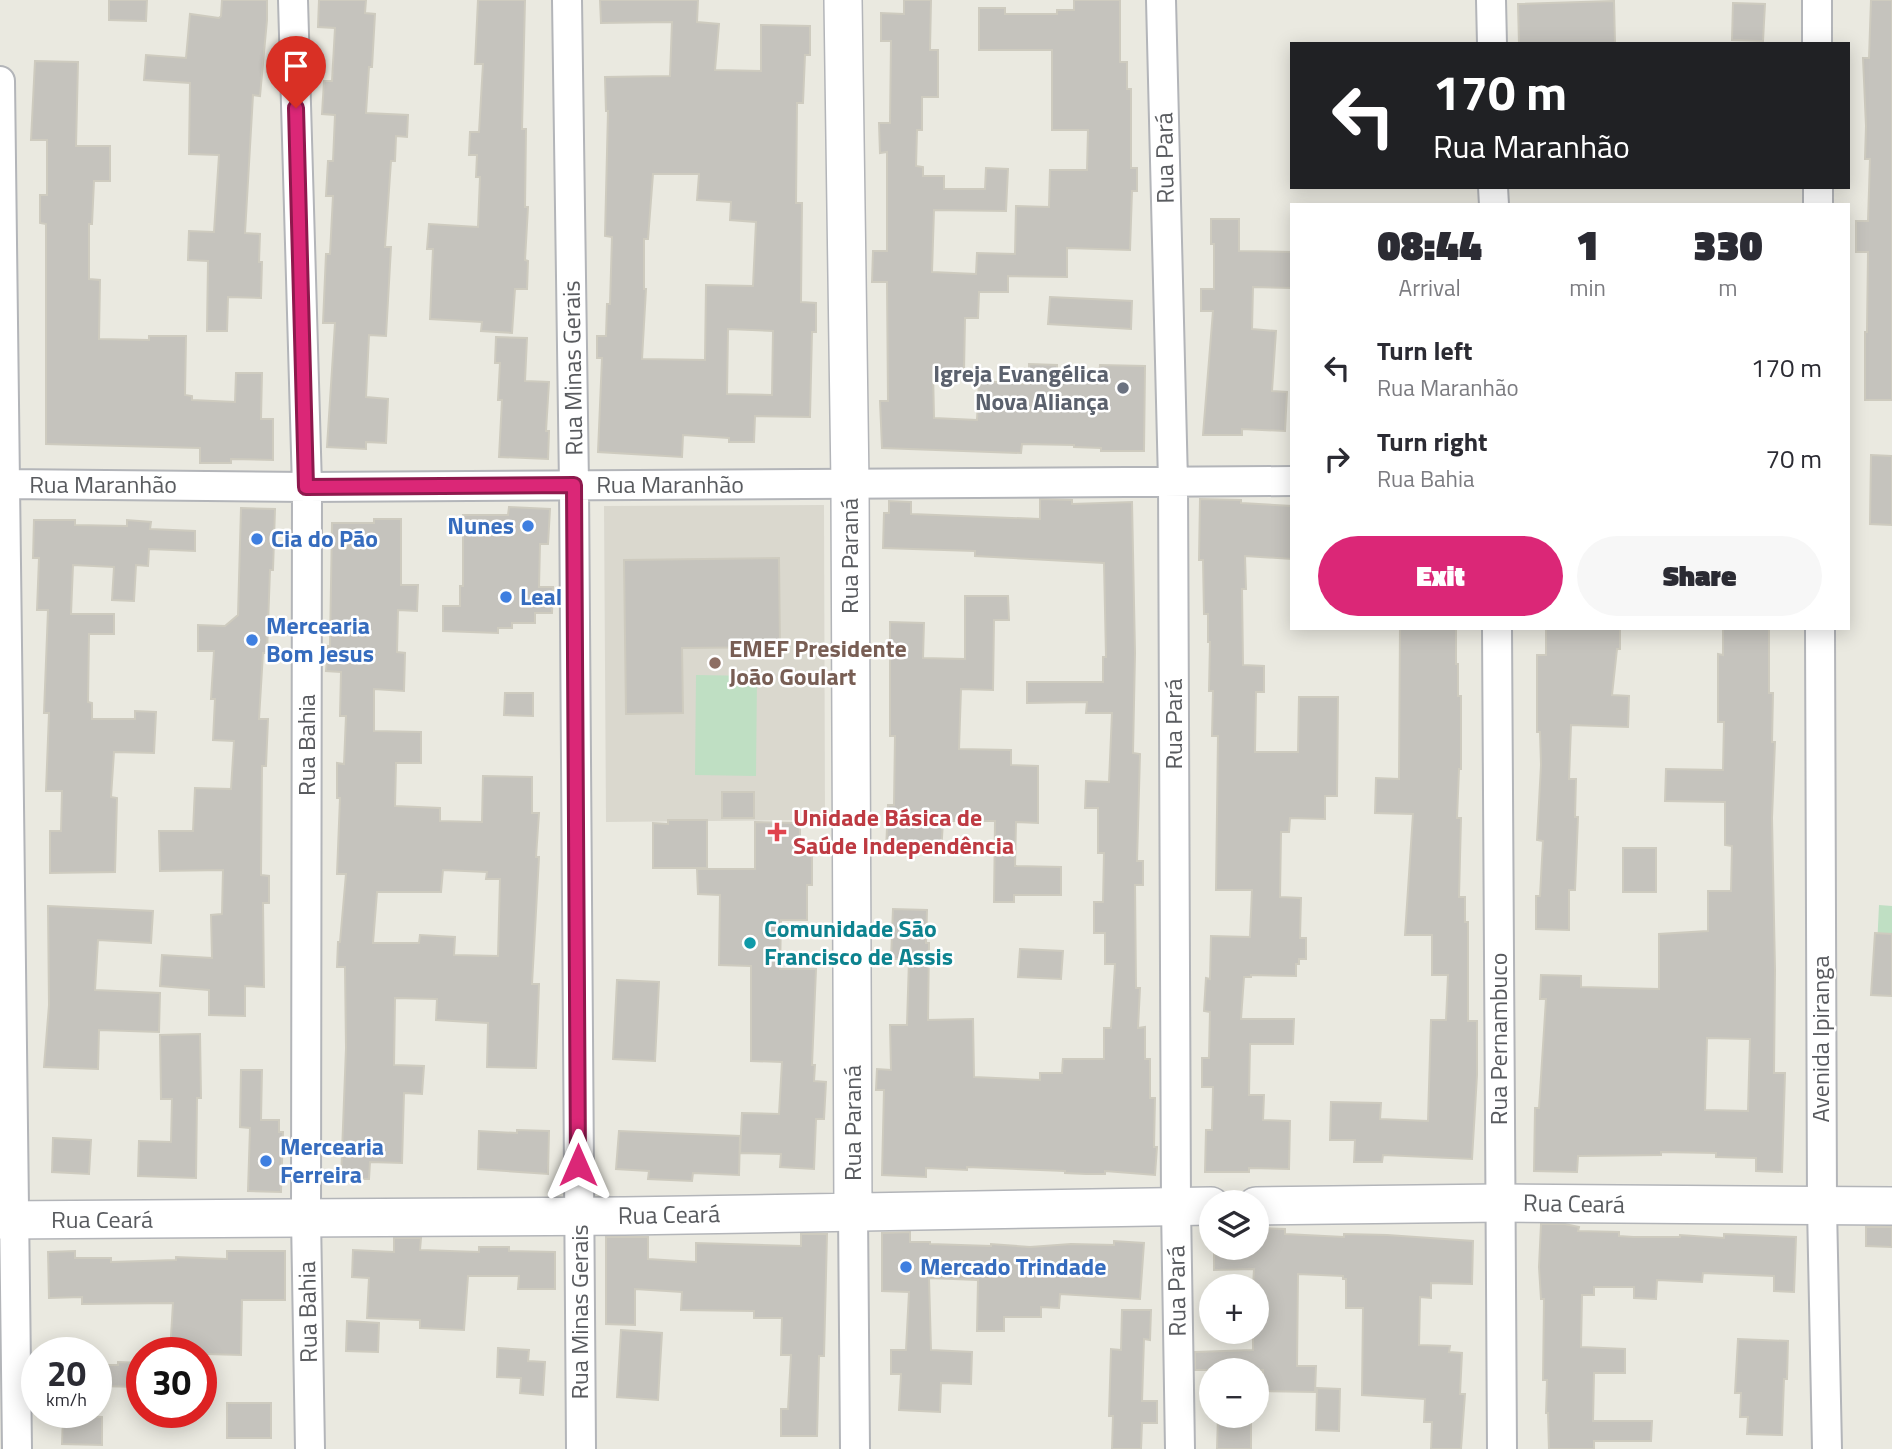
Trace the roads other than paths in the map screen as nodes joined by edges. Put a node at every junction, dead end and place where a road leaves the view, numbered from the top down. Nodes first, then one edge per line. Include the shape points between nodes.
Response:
1 (293, 0) edge
2 (567, 0) edge
3 (843, 0) edge
4 (1161, 0) edge
5 (1491, 0) edge
6 (1817, 0) edge
7 (1492, 42) edge
8 (1817, 42) edge
9 (0, 81) edge
10 (1290, 481) edge
11 (1172, 482) junction
12 (6, 484) junction
13 (850, 484) junction
14 (574, 485) junction
15 (306, 487) junction
16 (1497, 630) edge
17 (1820, 630) edge
18 (1500, 1203) junction
19 (1193, 1206) edge
20 (1269, 1206) edge
21 (1892, 1206) edge
22 (1822, 1207) junction
23 (853, 1212) junction
24 (579, 1216) junction
25 (306, 1218) junction
26 (8, 1221) edge
27 (17, 1449) edge
28 (310, 1449) edge
29 (581, 1449) edge
30 (855, 1449) edge
31 (1180, 1449) edge
32 (1502, 1449) edge
33 (1827, 1449) edge

1 - 15 street, Rua Bahia
2 - 14 street, Rua Minas Gerais
3 - 13 street, Rua Paraná
4 - 11 street, Rua Pará
5 - 7 street
6 - 8 street
9 - 12 street
10 - 11 street, Rua Maranhão
11 - 13 street, Rua Maranhão
11 - 19 street, Rua Pará
12 - 15 street, Rua Maranhão
12 - 26 street
13 - 14 street, Rua Maranhão
13 - 23 street, Rua Paraná
14 - 15 street, Rua Maranhão
14 - 24 street, Rua Minas Gerais
15 - 25 street, Rua Bahia
16 - 18 street, Rua Pernambuco
17 - 22 street, Avenida Ipiranga
18 - 20 street, Rua Ceará
18 - 22 street, Rua Ceará
18 - 32 street, Rua Pernambuco
19 - 23 street, Rua Ceará
19 - 31 street, Rua Pará
21 - 22 street, Rua Ceará
22 - 33 street, Avenida Ipiranga
23 - 24 street, Rua Ceará
23 - 30 street, Rua Paraná
24 - 25 street, Rua Ceará
24 - 29 street, Rua Minas Gerais
25 - 26 street, Rua Ceará
25 - 28 street, Rua Bahia
26 - 27 street

